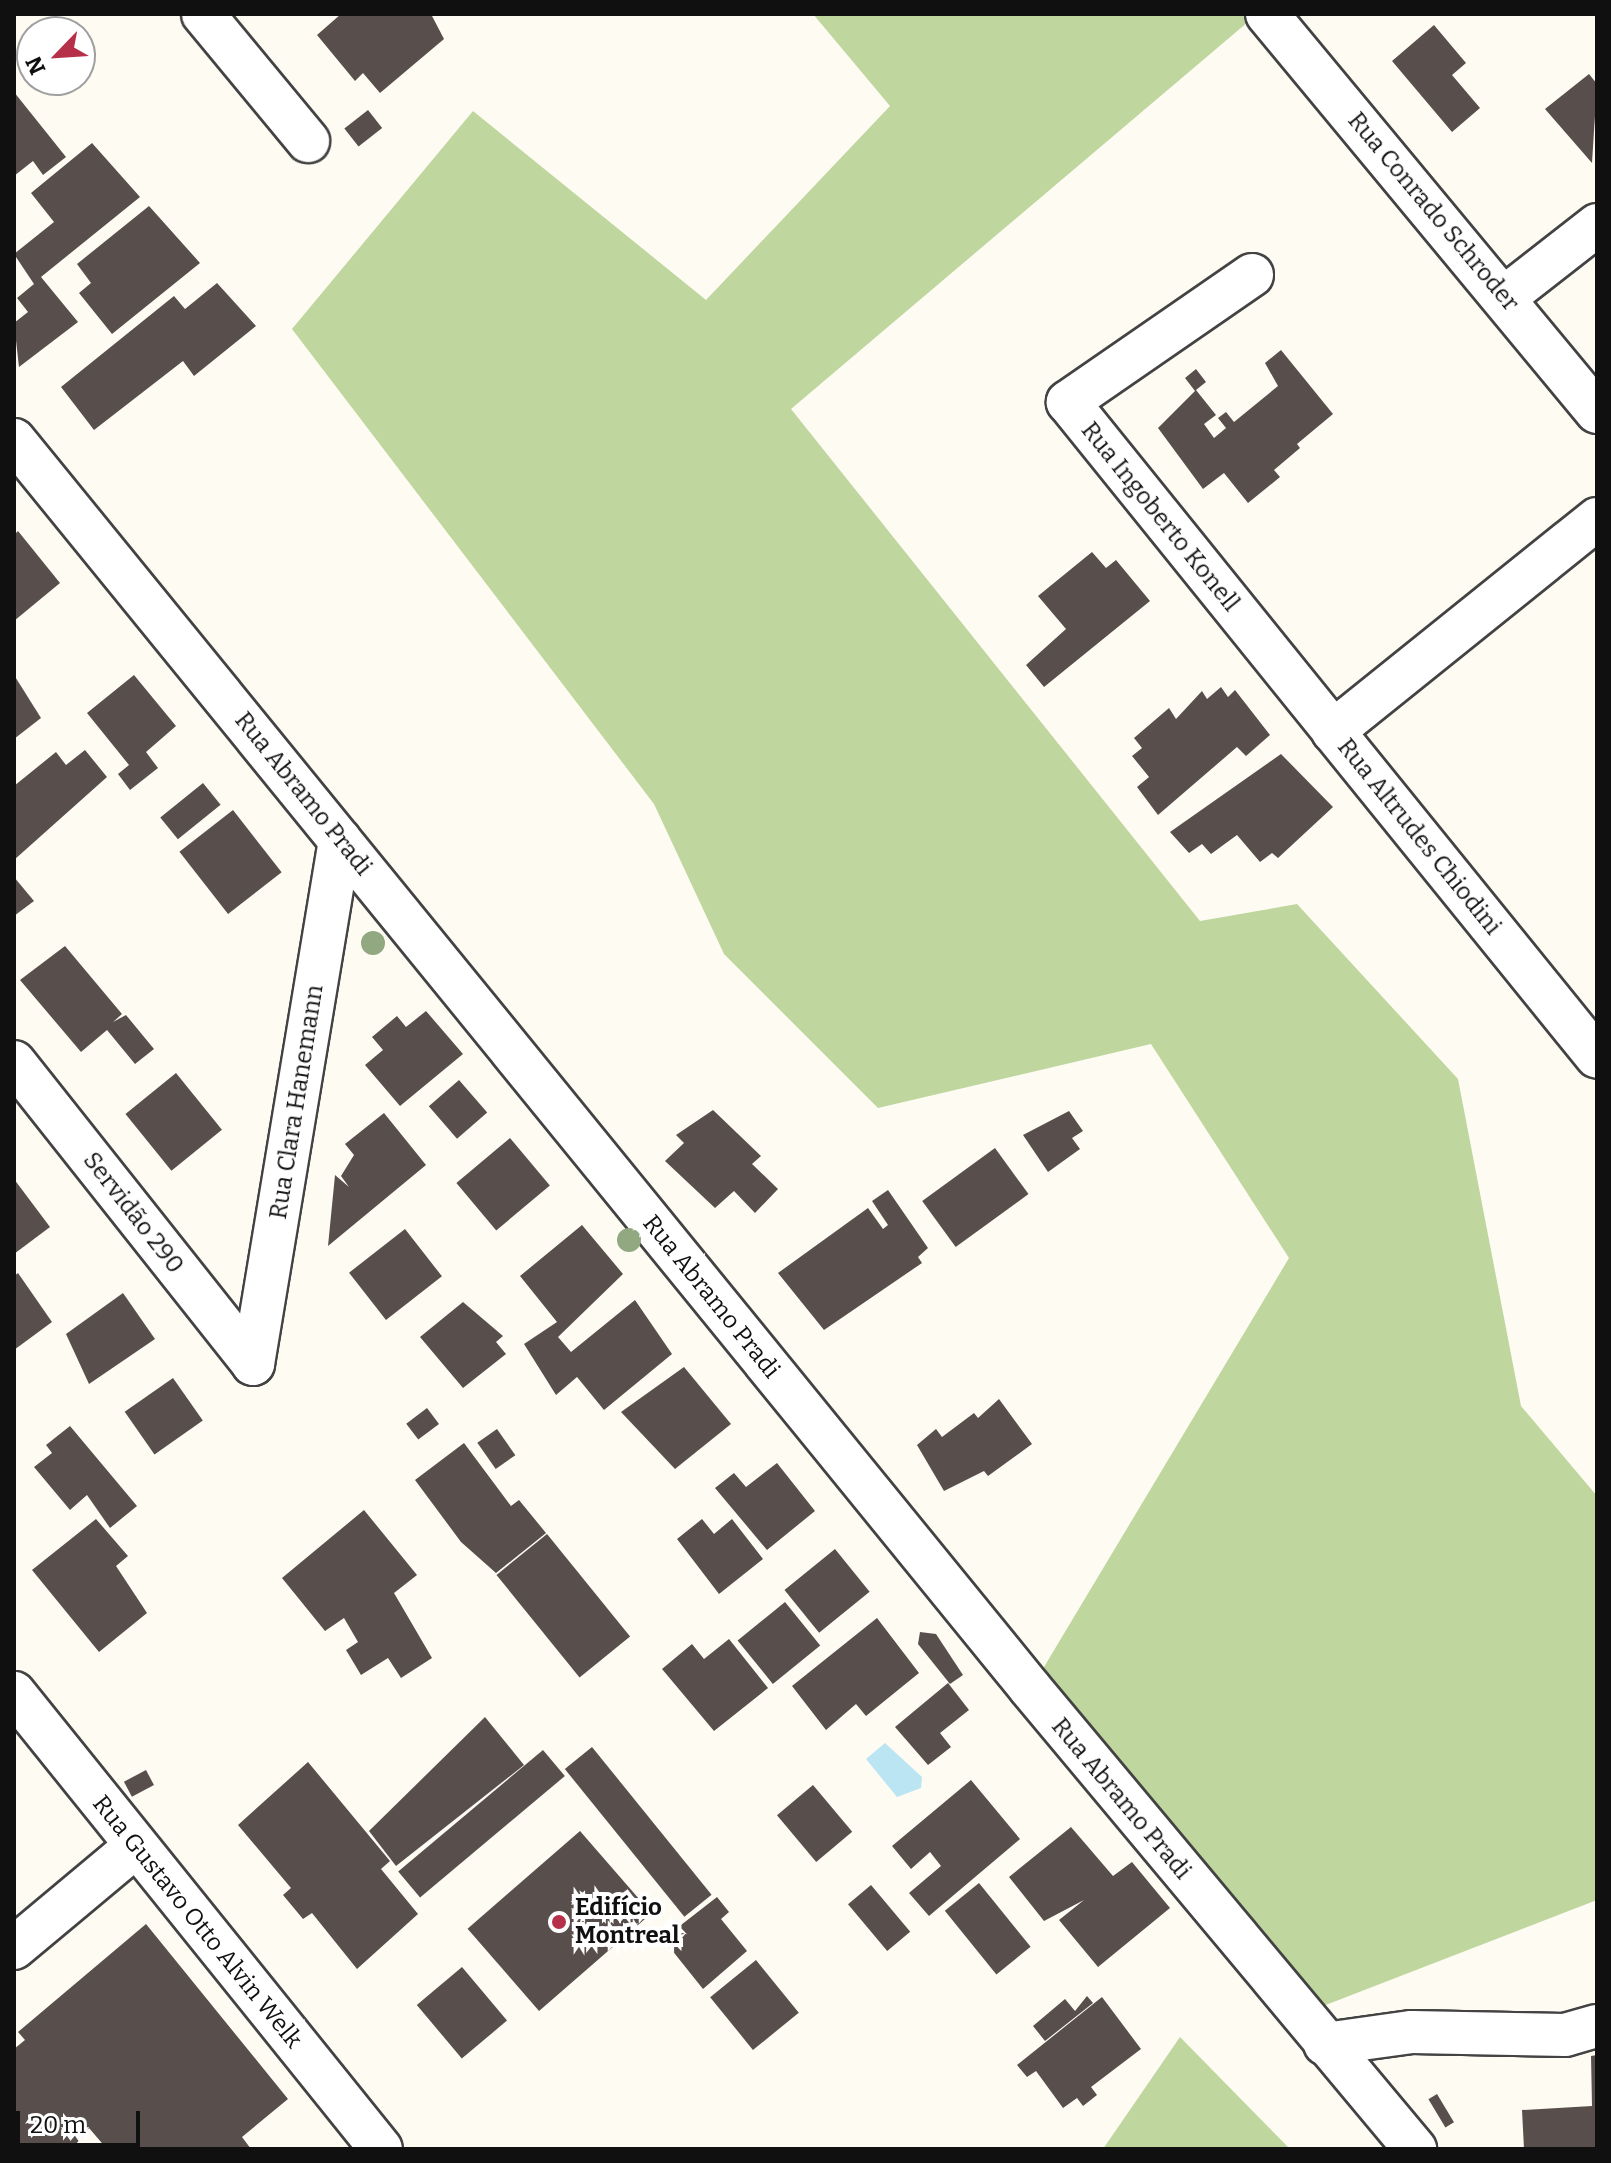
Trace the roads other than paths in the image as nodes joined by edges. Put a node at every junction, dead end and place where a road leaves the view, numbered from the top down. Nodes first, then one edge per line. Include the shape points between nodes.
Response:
1 (203, 14) edge
2 (1267, 14) edge
3 (308, 141) dead end
4 (1597, 225) edge
5 (1252, 275) dead end
6 (1505, 297) junction
7 (1597, 412) edge
8 (14, 440) edge
9 (1597, 519) edge
10 (1333, 731) junction
11 (340, 840) junction
12 (1597, 1057) edge
13 (14, 1062) edge
14 (253, 1364) joint
15 (14, 1693) edge
16 (135, 1847) junction
17 (14, 1948) edge
18 (1597, 2026) edge
19 (1325, 2044) junction
20 (365, 2143) edge
21 (1415, 2149) edge

1 - 3 street
2 - 6 street, Rua Conrado Schroder
4 - 6 street
5 - 10 street, Rua Ingoberto Konell via 1068,402
6 - 7 street, Rua Conrado Schroder
8 - 11 street, Rua Abramo Pradi
9 - 10 street, Rua Altrudes Chiodini
10 - 12 street, Rua Altrudes Chiodini
11 - 14 street, Rua Clara Hanemann
11 - 19 street, Rua Abramo Pradi
13 - 14 street, Servidão 290
15 - 16 street, Rua Gustavo Otto Alvin Welk
16 - 17 street
16 - 20 street, Rua Gustavo Otto Alvin Welk
18 - 19 street via 1565,2035 1412,2032
19 - 21 street, Rua Abramo Pradi

